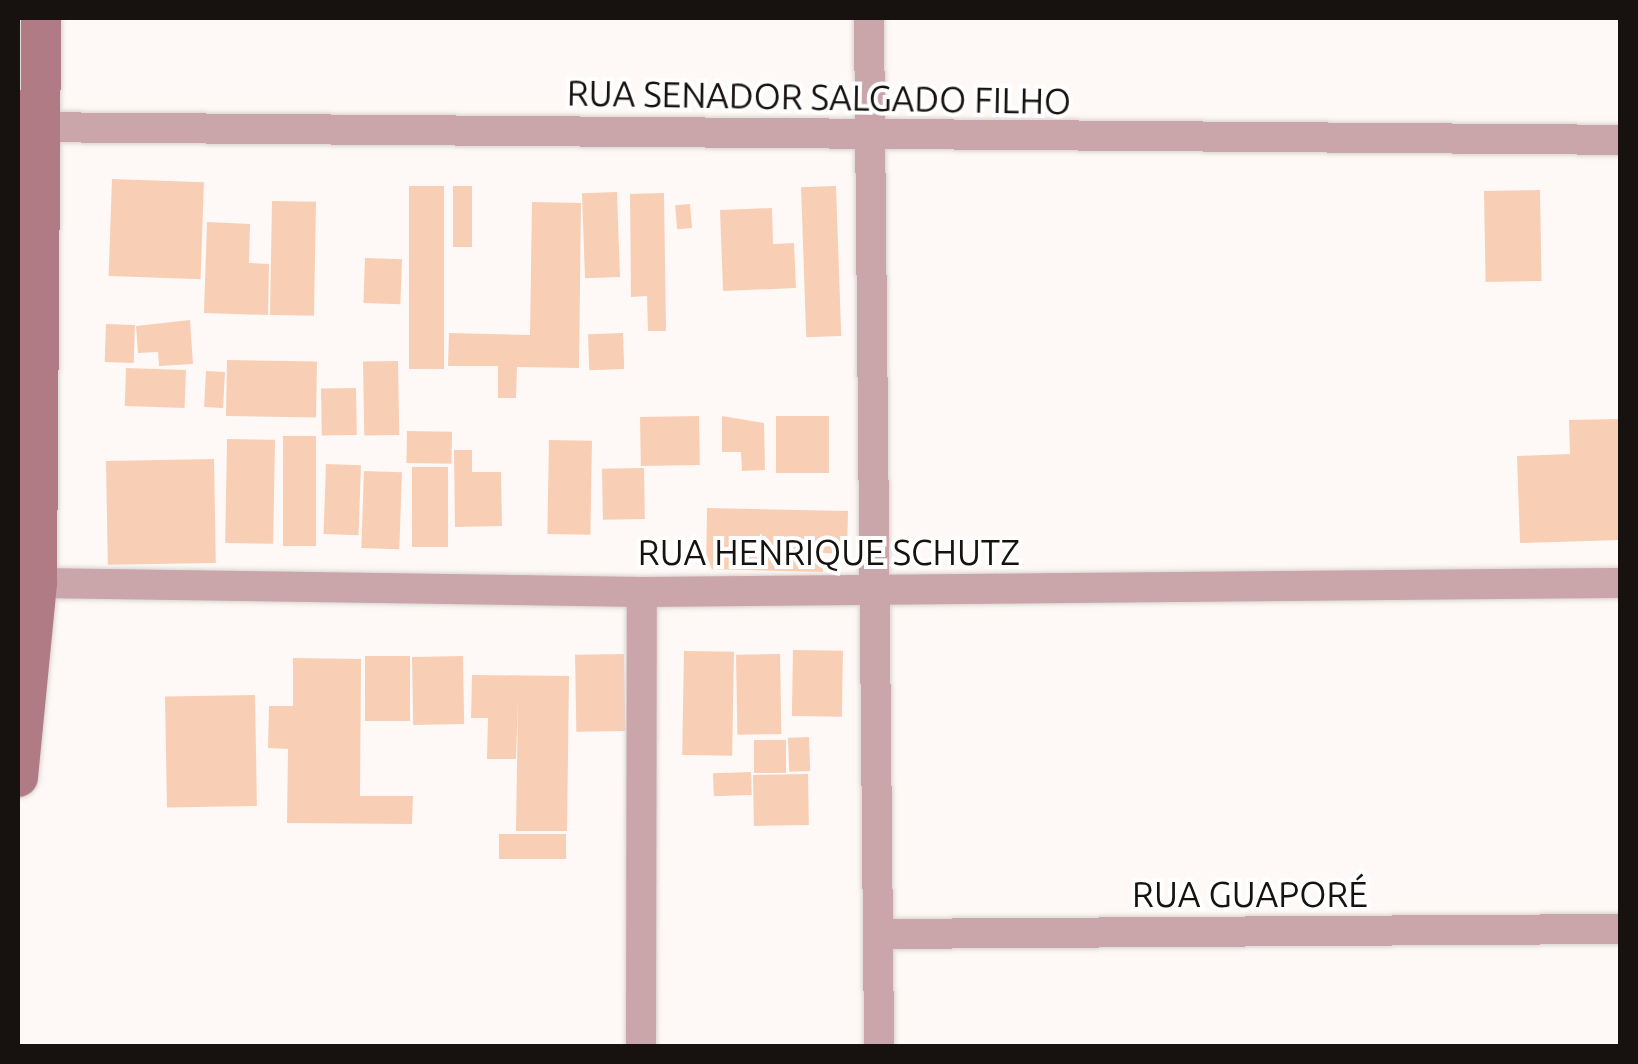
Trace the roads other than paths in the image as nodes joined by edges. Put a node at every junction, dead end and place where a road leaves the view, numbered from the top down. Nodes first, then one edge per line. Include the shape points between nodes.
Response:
1 (41, 18) edge
2 (870, 18) edge
3 (30, 127) edge
4 (870, 136) junction
5 (1620, 140) edge
6 (28, 388) edge
7 (37, 583) junction
8 (1620, 583) edge
9 (876, 589) junction
10 (642, 592) junction
11 (18, 777) edge
12 (1620, 929) edge
13 (880, 934) junction
14 (640, 1046) edge
15 (879, 1046) edge

1 - 3 main road
2 - 4 street
3 - 4 street, RUA SENADOR SALGADO FILHO
3 - 6 main road
4 - 5 street, RUA SENADOR SALGADO FILHO
4 - 9 street
6 - 7 main road
7 - 10 street, RUA HENRIQUE SCHUTZ
7 - 11 main road
8 - 9 street, RUA HENRIQUE SCHUTZ
9 - 10 street, RUA HENRIQUE SCHUTZ
9 - 13 street
10 - 14 street
12 - 13 street, RUA GUAPORÉ
13 - 15 street

